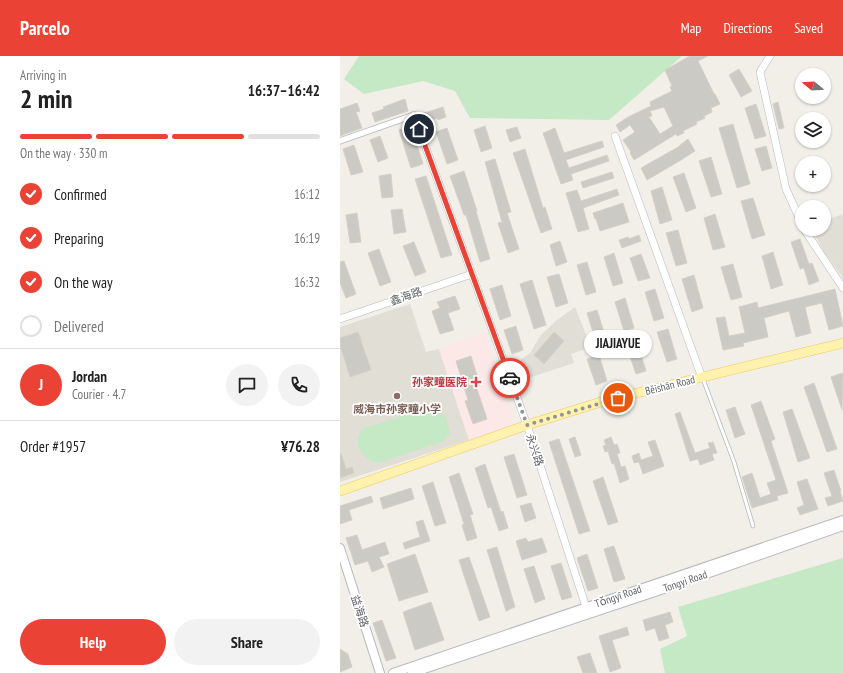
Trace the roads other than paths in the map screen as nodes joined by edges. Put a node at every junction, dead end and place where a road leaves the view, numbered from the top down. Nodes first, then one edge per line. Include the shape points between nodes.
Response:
1 (770, 56) edge
2 (414, 115) joint
3 (614, 136) dead end
4 (340, 141) edge
5 (795, 209) edge
6 (809, 236) edge
7 (472, 274) junction
8 (843, 288) edge
9 (340, 319) edge
10 (843, 343) edge
11 (702, 378) junction
12 (527, 425) junction
13 (340, 491) edge
14 (843, 520) edge
15 (753, 526) dead end
16 (843, 526) edge
17 (340, 548) edge
18 (586, 607) junction
19 (380, 673) edge
20 (393, 673) edge
21 (412, 673) edge

1 - 5 street via 760,72 786,189
2 - 4 street
2 - 7 street, 永兴路
3 - 11 street
6 - 8 street
7 - 9 street, 鑫海路
7 - 12 street, 永兴路
10 - 11 main road, Běishān Road
11 - 12 main road, Běishān Road via 604,401
11 - 15 lane via 734,462
12 - 13 main road, Běishān Road
12 - 18 street, 永兴路
14 - 18 main road, Tǒngyī Road
16 - 21 main road, Tongyi Road
17 - 19 main road, 益海路
18 - 20 main road, Tǒngyī Road

